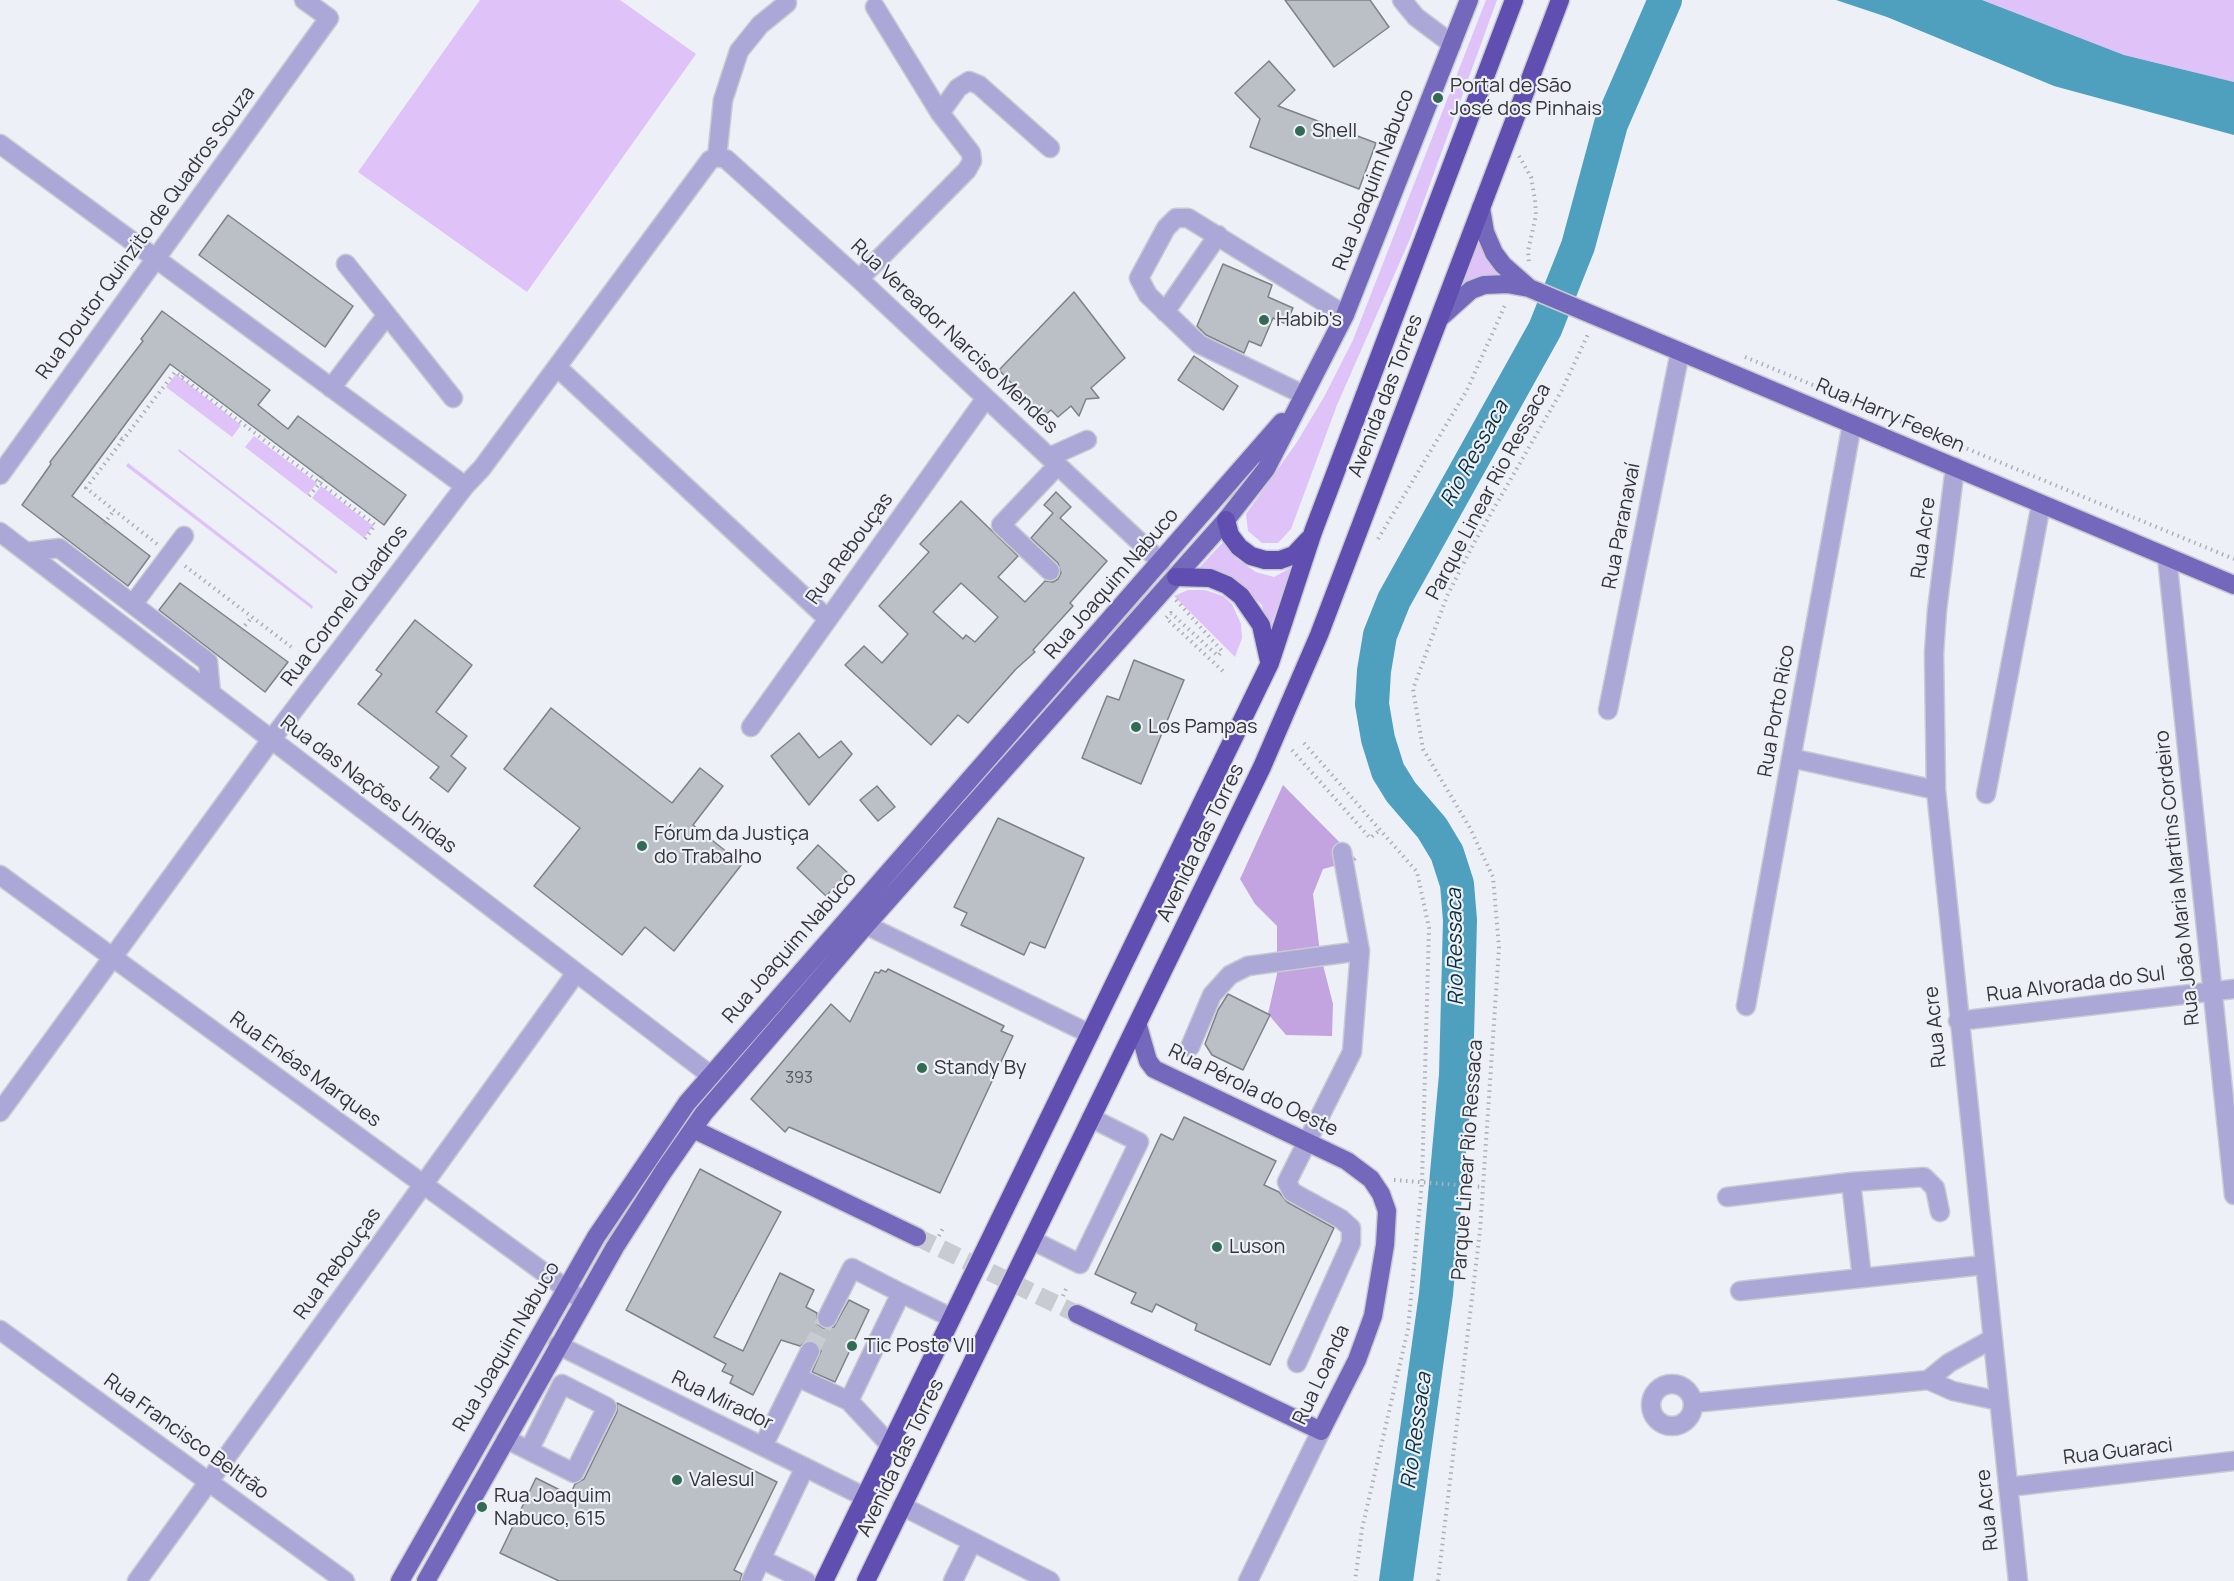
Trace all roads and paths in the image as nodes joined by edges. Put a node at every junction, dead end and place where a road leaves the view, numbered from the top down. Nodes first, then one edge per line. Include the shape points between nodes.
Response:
1 (304, 0) edge
2 (1402, 0) edge
3 (1469, 0) edge
4 (1514, 0) edge
5 (1560, 0) edge
6 (787, 3) dead end
7 (875, 7) dead end
8 (1452, 44) junction
9 (940, 112) junction
10 (0, 144) edge
11 (1505, 146) junction
12 (1050, 147) dead end
13 (714, 158) junction
14 (1481, 208) junction
15 (1218, 234) junction
16 (156, 259) junction
17 (346, 264) dead end
18 (1531, 267) dead end
19 (859, 279) junction
20 (1533, 290) junction
21 (1507, 299) dead end
22 (1164, 312) junction
23 (387, 315) junction
24 (1345, 315) junction
25 (1441, 317) junction
26 (1589, 332) dead end
27 (1680, 352) junction
28 (1736, 353) dead end
29 (557, 367) junction
30 (186, 371) dead end
31 (182, 376) junction
32 (331, 388) junction
33 (453, 398) dead end
34 (986, 398) junction
35 (1301, 401) junction
36 (1852, 424) junction
37 (116, 434) dead end
38 (123, 440) junction
39 (1087, 440) dead end
40 (1053, 461) junction
41 (1955, 467) junction
42 (0, 475) edge
43 (323, 476) dead end
44 (319, 482) junction
45 (465, 486) junction
46 (309, 496) dead end
47 (2041, 504) junction
48 (1210, 506) junction
49 (114, 510) junction
50 (1226, 520) junction
51 (104, 524) dead end
52 (0, 532) edge
53 (1313, 532) junction
54 (184, 536) dead end
55 (1378, 538) dead end
56 (365, 539) dead end
57 (162, 548) dead end
58 (26, 552) junction
59 (2167, 557) junction
60 (2234, 559) edge
61 (1161, 562) junction
62 (1050, 571) dead end
63 (179, 573) dead end
64 (1176, 577) junction
65 (2234, 585) edge
66 (1173, 597) dead end
67 (133, 604) junction
68 (252, 617) junction
69 (828, 619) junction
70 (241, 630) dead end
71 (294, 649) dead end
72 (1270, 663) junction
73 (1226, 674) dead end
74 (211, 693) junction
75 (1608, 710) dead end
76 (751, 727) dead end
77 (271, 740) junction
78 (1304, 743) dead end
79 (1292, 750) dead end
80 (1791, 758) junction
81 (1936, 790) junction
82 (1986, 794) dead end
83 (1381, 829) junction
84 (1342, 852) dead end
85 (0, 876) edge
86 (866, 925) junction
87 (1360, 951) junction
88 (113, 958) junction
89 (576, 973) junction
90 (2234, 989) edge
91 (2213, 992) junction
92 (1746, 1006) dead end
93 (1958, 1021) junction
94 (1138, 1026) junction
95 (1090, 1034) junction
96 (1190, 1047) dead end
97 (709, 1074) junction
98 (726, 1087) junction
99 (0, 1112) edge
100 (1091, 1118) junction
101 (693, 1129) junction
102 (1307, 1142) junction
103 (1371, 1179) joint
104 (1422, 1182) junction
105 (1851, 1182) junction
106 (424, 1184) junction
107 (1483, 1187) junction
108 (2234, 1195) edge
109 (1727, 1197) dead end
110 (1940, 1212) dead end
111 (943, 1228) dead end
112 (939, 1236) dead end
113 (916, 1237) tunnel mouth
114 (1032, 1240) junction
115 (1984, 1265) junction
116 (1862, 1278) junction
117 (566, 1288) junction
118 (1066, 1289) dead end
119 (1740, 1291) dead end
120 (902, 1293) junction
121 (1063, 1296) dead end
122 (583, 1301) junction
123 (1077, 1314) tunnel mouth
124 (827, 1318) tunnel mouth
125 (952, 1318) junction
126 (0, 1330) edge
127 (1992, 1339) junction
128 (558, 1345) junction
129 (810, 1351) tunnel mouth
130 (1297, 1363) dead end
131 (797, 1377) junction
132 (1929, 1380) junction
133 (849, 1401) junction
134 (1999, 1401) junction
135 (1693, 1403) dead end
136 (1321, 1431) junction
137 (506, 1439) junction
138 (890, 1445) junction
139 (763, 1446) junction
140 (529, 1450) junction
141 (2234, 1461) edge
142 (805, 1467) junction
143 (208, 1482) junction
144 (2008, 1487) junction
145 (865, 1497) junction
146 (902, 1506) junction
147 (972, 1542) junction
148 (761, 1559) junction
149 (137, 1581) edge
150 (345, 1581) edge
151 (400, 1581) edge
152 (426, 1581) edge
153 (751, 1581) edge
154 (806, 1581) edge
155 (824, 1581) edge
156 (866, 1581) edge
157 (953, 1581) edge
158 (1050, 1581) edge
159 (1248, 1581) edge
160 (1355, 1581) edge
161 (1438, 1581) edge
162 (2018, 1581) edge

1 - 16 street, Rua Doutor Quinzito de Quadros Souza via 329,18
2 - 8 street via 1416,17
3 - 8 main road, Rua Joaquim Nabuco
4 - 53 highway, Avenida das Torres
5 - 11 highway, Avenida das Torres
6 - 13 street via 760,25 739,51 723,100
7 - 9 street
8 - 24 main road, Rua Joaquim Nabuco
9 - 12 street via 958,88 969,81 979,85
9 - 19 street via 971,153 972,161
10 - 16 street
11 - 14 highway, Avenida das Torres
11 - 18 path via 1522,158 1531,177 1536,215 1528,251
13 - 19 street, Rua Vereador Narciso Mendes via 726,159
13 - 29 street, Rua Coronel Quadros
14 - 20 main road, Rua Harry Feeken via 1494,253
14 - 25 highway, Avenida das Torres
15 - 22 street
15 - 22 street via 1188,218 1176,218 1166,228 1139,278
15 - 24 street
16 - 32 street
16 - 42 street, Rua Doutor Quinzito de Quadros Souza
17 - 23 street
19 - 34 street, Rua Vereador Narciso Mendes
20 - 25 main road, Rua Harry Feeken via 1507,284 1484,285 1471,290
20 - 27 main road, Rua Harry Feeken
21 - 55 path via 1467,390
22 - 35 street via 1199,344
23 - 32 street
23 - 33 street
24 - 35 main road, Rua Joaquim Nabuco
25 - 94 highway, Avenida das Torres via 1294,693
26 - 107 path, Parque Linear Rio Ressaca via 1562,390 1447,596 1413,689 1423,749 1470,828 1493,878 1499,948
27 - 36 main road, Rua Harry Feeken
27 - 75 street, Rua Paranavaí
28 - 60 path
29 - 45 street, Rua Coronel Quadros
29 - 69 street
30 - 31 path
31 - 38 path via 175,372
31 - 44 path
32 - 45 street
34 - 40 street, Rua Vereador Narciso Mendes
34 - 69 street, Rua Rebouças
35 - 48 main road, Rua Joaquim Nabuco
35 - 50 main road, Rua Joaquim Nabuco via 1266,469
36 - 41 main road, Rua Harry Feeken
36 - 80 street, Rua Porto Rico
37 - 38 path
38 - 49 path via 86,488
39 - 40 street
40 - 61 street, Rua Vereador Narciso Mendes
40 - 62 street via 1001,525
41 - 47 main road, Rua Harry Feeken
41 - 81 street, Rua Acre via 1934,654
43 - 44 path
44 - 46 path
44 - 56 path via 375,525
45 - 77 street, Rua Coronel Quadros
47 - 59 main road, Rua Harry Feeken
47 - 82 street
48 - 50 main road
48 - 61 main road, Rua Joaquim Nabuco
49 - 51 path
49 - 57 path
50 - 53 highway via 1239,547 1265,560 1294,555
50 - 64 main road, Rua Joaquim Nabuco
52 - 58 street, Rua das Nações Unidas
53 - 72 highway, Avenida das Torres
54 - 67 street
58 - 67 street via 59,548
58 - 74 street, Rua das Nações Unidas
59 - 65 main road, Rua Harry Feeken
59 - 91 street, Rua João Maria Martins Cordeiro
61 - 97 main road, Rua Joaquim Nabuco
63 - 68 path via 185,566
64 - 72 highway via 1210,578 1241,596 1261,625
64 - 86 main road, Rua Joaquim Nabuco
66 - 73 path via 1222,651 1218,656 1171,613 1166,618
67 - 74 street via 208,662
68 - 70 path
68 - 71 path
69 - 76 street, Rua Rebouças
72 - 95 highway, Avenida das Torres
74 - 77 street, Rua das Nações Unidas
77 - 88 street, Rua Coronel Quadros
77 - 89 street, Rua das Nações Unidas
78 - 83 path
79 - 83 path via 1370,838
80 - 81 street
80 - 92 street, Rua Porto Rico
81 - 93 street, Rua Acre
83 - 104 path via 1417,872 1429,928
84 - 87 street
85 - 88 street, Rua Enéas Marques
86 - 95 street
86 - 98 main road, Rua Joaquim Nabuco
87 - 96 street via 1248,966 1230,975 1212,995
87 - 102 street via 1352,1052
88 - 99 street, Rua Coronel Quadros
88 - 106 street, Rua Enéas Marques
89 - 97 street, Rua das Nações Unidas
89 - 106 street, Rua Rebouças
90 - 91 street, Rua Alvorada do Sul
91 - 93 street, Rua Alvorada do Sul
91 - 108 street, Rua João Maria Martins Cordeiro
93 - 115 street, Rua Acre
94 - 100 highway, Avenida das Torres
94 - 102 main road, Rua Pérola do Oeste via 1154,1069
95 - 125 highway, Avenida das Torres
97 - 98 main road
97 - 117 main road, Rua Joaquim Nabuco via 628,1187
98 - 101 main road, Rua Joaquim Nabuco
100 - 114 highway, Avenida das Torres
100 - 114 street via 1139,1142 1080,1264
101 - 113 main road
101 - 122 main road, Rua Joaquim Nabuco
102 - 103 main road, Rua Pérola do Oeste via 1347,1161
102 - 130 street via 1287,1182 1292,1192 1351,1228 1351,1243
103 - 136 main road, Rua Loanda via 1381,1194 1387,1220 1373,1316 1357,1360
104 - 107 path
104 - 160 path via 1407,1329 1362,1529
105 - 109 street
105 - 110 street via 1924,1177 1935,1188
105 - 116 street
106 - 117 street, Rua Enéas Marques
106 - 143 street, Rua Rebouças
107 - 161 path, Parque Linear Rio Ressaca
111 - 112 path
114 - 146 highway, Avenida das Torres
115 - 116 street
115 - 127 street, Rua Acre
116 - 119 street
117 - 122 street, Rua Enéas Marques
117 - 151 main road, Rua Joaquim Nabuco
118 - 121 path
120 - 124 street via 852,1268
120 - 125 street
120 - 133 street
122 - 128 main road, Rua Joaquim Nabuco
123 - 136 main road
125 - 138 highway, Avenida das Torres
126 - 143 street, Rua Francisco Beltrão
127 - 132 street via 1949,1363
127 - 134 street, Rua Acre
128 - 137 main road, Rua Joaquim Nabuco
128 - 139 street, Rua Mirador
129 - 131 street
131 - 133 street
131 - 139 street
132 - 134 street via 1953,1391
132 - 135 street
133 - 138 street
134 - 144 street, Rua Acre
136 - 159 street, Rua Loanda
137 - 140 street
137 - 152 main road, Rua Joaquim Nabuco
138 - 145 highway, Avenida das Torres
139 - 142 street, Rua Mirador
140 - 140 street via 574,1473 607,1407 562,1384
141 - 144 street, Rua Guaraci
142 - 145 street, Rua Mirador
142 - 148 street
143 - 149 street, Rua Rebouças
143 - 150 street, Rua Francisco Beltrão
144 - 162 street, Rua Acre
145 - 155 highway, Avenida das Torres
146 - 147 street
146 - 156 highway, Avenida das Torres
147 - 157 street
147 - 158 street
148 - 153 street
148 - 154 street

